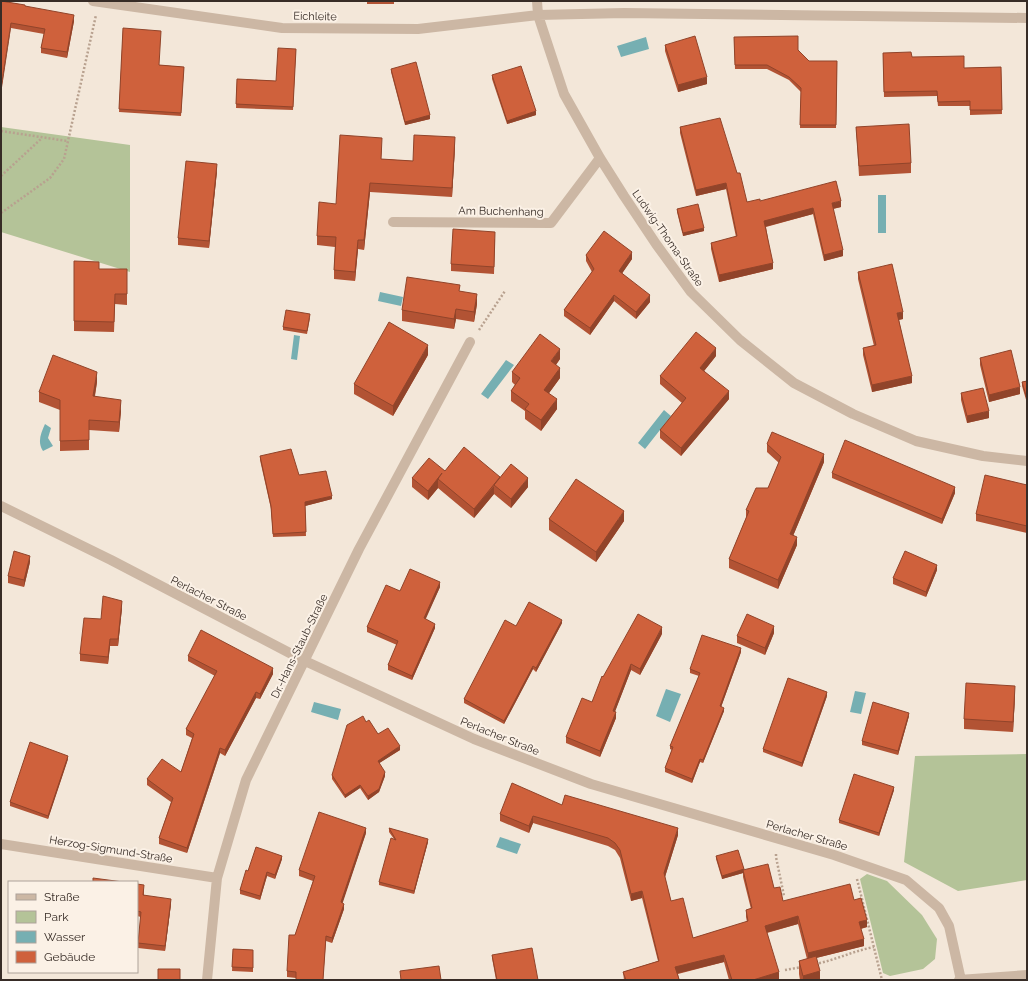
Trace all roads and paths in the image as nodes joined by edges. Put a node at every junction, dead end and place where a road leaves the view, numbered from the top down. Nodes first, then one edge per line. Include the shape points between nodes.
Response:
1 (96, 1) edge
2 (537, 1) edge
3 (538, 15) junction
4 (1027, 18) edge
5 (1, 131) edge
6 (42, 138) junction
7 (67, 141) junction
8 (600, 158) junction
9 (1, 176) edge
10 (1, 213) edge
11 (393, 222) dead end
12 (505, 291) dead end
13 (470, 342) joint
14 (1027, 461) edge
15 (1, 506) edge
16 (305, 661) junction
17 (779, 839) junction
18 (1, 844) edge
19 (852, 861) junction
20 (217, 878) junction
21 (784, 896) dead end
22 (874, 947) junction
23 (811, 965) edge
24 (804, 966) edge
25 (785, 970) dead end
26 (1027, 975) edge
27 (207, 980) edge
28 (882, 980) edge
29 (961, 980) edge

1 - 3 street, Eichleite via 282,28 418,29
1 - 7 path
2 - 3 street, Ludwig-Thoma-Straße
3 - 4 street, Eichleite via 624,13
3 - 8 street, Ludwig-Thoma-Straße via 564,94
5 - 6 path
6 - 7 path
6 - 9 path
7 - 10 path via 64,159 50,178
8 - 11 street, Am Buchenhang via 551,223
8 - 14 street, Ludwig-Thoma-Straße via 691,292 740,340 794,383 853,414 916,441 983,456
12 - 13 path
13 - 16 street, Dr.-Hans-Staub-Straße via 359,549
15 - 16 street, Perlacher Straße
16 - 17 street, Perlacher Straße via 474,740 584,781
16 - 20 street, Dr.-Hans-Staub-Straße via 246,780
17 - 19 street, Perlacher Straße
17 - 21 path via 776,857
18 - 20 street, Herzog-Sigmund-Straße
19 - 22 path
19 - 29 street, Perlacher Straße via 906,880 938,908 949,926
20 - 27 street, Dr.-Hans-Staub-Straße
22 - 23 path
22 - 28 path
24 - 25 path
26 - 29 street

